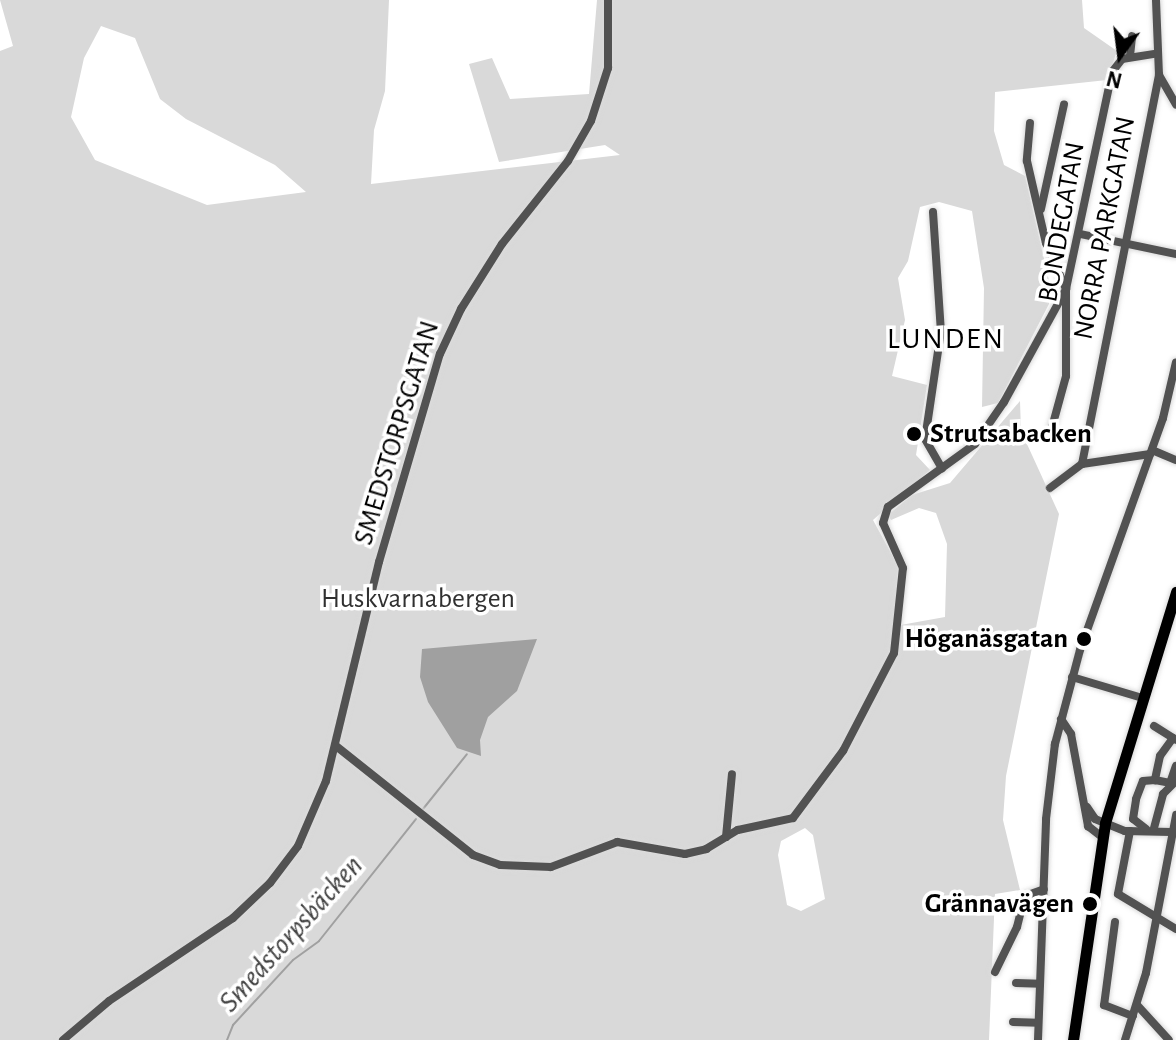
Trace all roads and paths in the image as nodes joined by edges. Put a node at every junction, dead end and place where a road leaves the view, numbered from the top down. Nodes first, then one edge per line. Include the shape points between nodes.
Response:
1 (608, 0) edge
2 (1156, 0) edge
3 (1132, 36) dead end
4 (1158, 53) junction
5 (1130, 56) junction
6 (1159, 75) junction
7 (1064, 104) dead end
8 (1176, 104) edge
9 (1030, 123) dead end
10 (1041, 210) junction
11 (933, 212) dead end
12 (1080, 234) junction
13 (1125, 243) junction
14 (1176, 254) edge
15 (1066, 289) junction
16 (1176, 362) edge
17 (1051, 431) dead end
18 (1151, 452) junction
19 (1176, 460) edge
20 (1082, 464) junction
21 (942, 468) junction
22 (1050, 488) dead end
23 (1176, 592) edge
24 (1072, 677) junction
25 (1139, 697) junction
26 (1061, 719) junction
27 (1154, 726) dead end
28 (1175, 739) edge
29 (336, 746) junction
30 (1176, 766) edge
31 (732, 774) dead end
32 (1155, 780) junction
33 (1174, 782) edge
34 (1084, 799) junction
35 (1176, 815) edge
36 (1105, 823) junction
37 (1150, 829) junction
38 (1130, 831) junction
39 (1171, 832) junction
40 (726, 837) junction
41 (1102, 837) junction
42 (1044, 889) junction
43 (1157, 918) junction
44 (1115, 922) dead end
45 (1176, 929) edge
46 (995, 972) dead end
47 (1016, 983) dead end
48 (1040, 984) junction
49 (1137, 1005) junction
50 (1133, 1016) junction
51 (1013, 1022) dead end
52 (1038, 1023) junction
53 (63, 1040) edge
54 (1038, 1040) edge
55 (1073, 1040) edge
56 (1125, 1040) edge
57 (1169, 1040) edge

1 - 29 street, SMEDSTORPSGATAN via 608,68 591,121 568,161 502,244 440,354 379,562
2 - 4 street, NORRA PARKGATAN
3 - 5 street
4 - 5 street
4 - 6 street, NORRA PARKGATAN
5 - 12 street, BONDEGATAN via 1112,72
6 - 8 street
6 - 13 street, NORRA PARKGATAN
7 - 10 street
9 - 10 street via 1027,161
10 - 15 street via 1046,243
11 - 21 street via 941,331 925,439
12 - 13 street
12 - 15 street, BONDEGATAN
13 - 14 street
13 - 20 street, NORRA PARKGATAN
15 - 17 street, BONDEGATAN via 1066,376
15 - 21 street via 988,426 964,454
16 - 18 street
18 - 19 street
18 - 20 street
18 - 24 street
20 - 22 street
21 - 40 street via 892,502 883,516 903,568 899,637 860,723 802,812
23 - 25 main road
24 - 25 street
24 - 26 street
25 - 36 main road
26 - 34 street via 1071,734
26 - 42 street via 1049,786
27 - 28 street
28 - 32 street via 1160,756
29 - 40 street via 473,855 500,865 551,867 617,842 685,854
29 - 53 street, SMEDSTORPSGATAN via 304,833 270,883 233,918 109,1001
30 - 33 street
31 - 40 street
32 - 33 street
32 - 37 street via 1143,781 1133,819
33 - 37 street via 1163,794
34 - 36 street via 1090,814
34 - 41 street via 1089,830
35 - 39 street
36 - 38 street
36 - 41 main road
37 - 38 street
37 - 39 street
38 - 43 street via 1118,894
39 - 43 street
41 - 55 main road
42 - 46 street via 1025,896
42 - 48 street
43 - 45 street
43 - 49 street
44 - 50 street via 1104,1005
47 - 48 street
48 - 52 street
49 - 50 street
49 - 57 street
50 - 56 street
51 - 52 street
52 - 54 street

